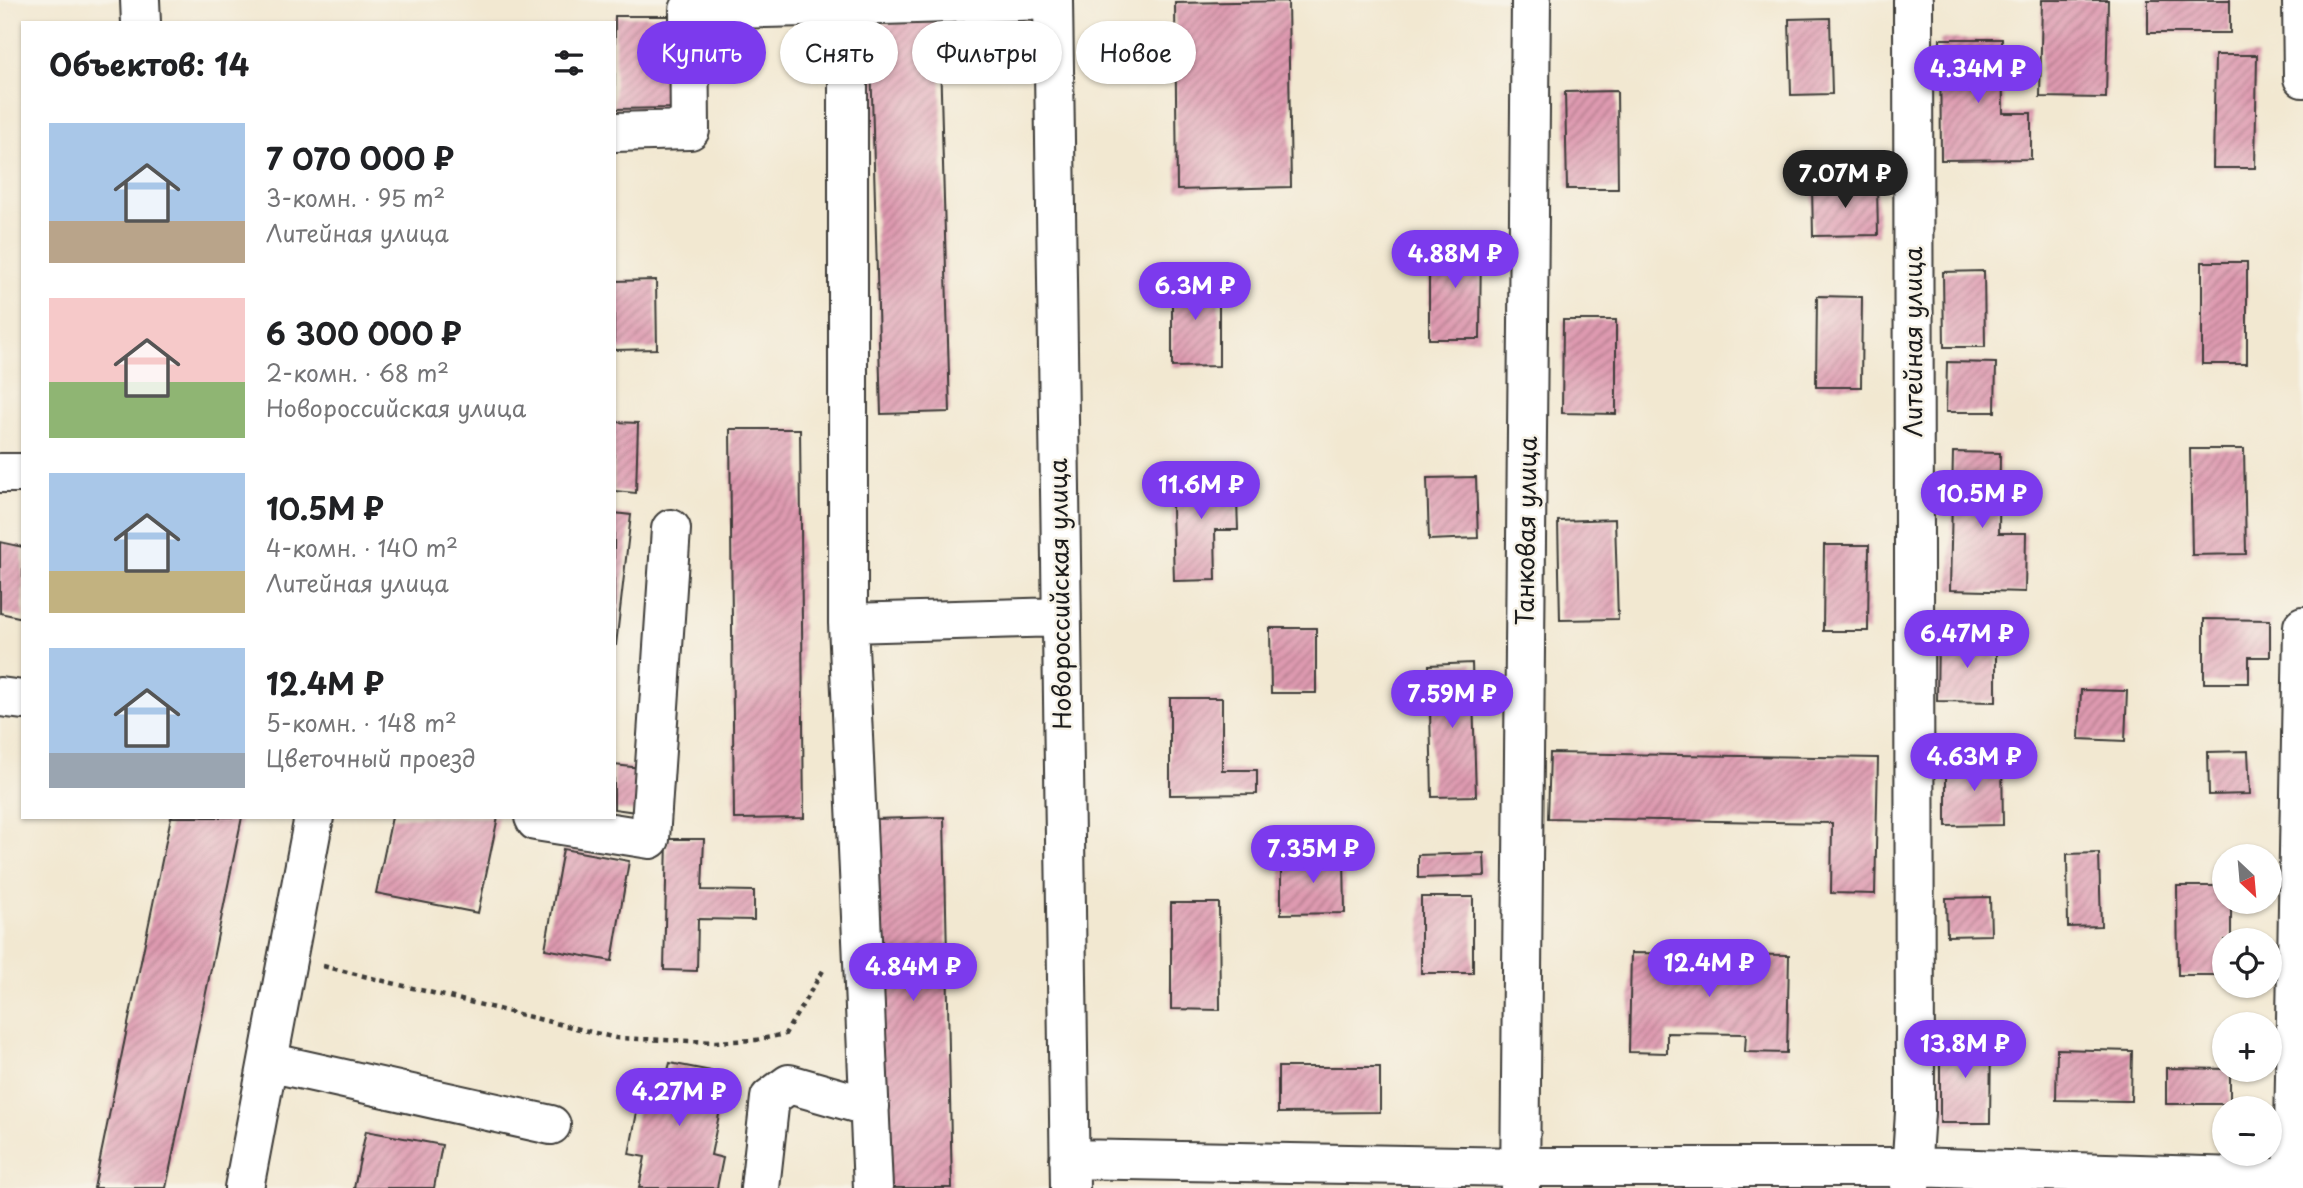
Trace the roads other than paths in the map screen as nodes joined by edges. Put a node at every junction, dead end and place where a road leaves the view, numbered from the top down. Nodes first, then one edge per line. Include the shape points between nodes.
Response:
1 (140, 0) edge
2 (1053, 0) edge
3 (1531, 0) edge
4 (1913, 0) edge
5 (2302, 0) edge
6 (848, 6) junction
7 (141, 21) edge
8 (2303, 78) edge
9 (616, 132) edge
10 (0, 473) edge
11 (21, 473) edge
12 (671, 529) dead end
13 (1061, 617) junction
14 (848, 623) junction
15 (2303, 626) edge
16 (0, 697) edge
17 (21, 700) edge
18 (314, 819) edge
19 (535, 819) edge
20 (268, 1062) junction
21 (870, 1107) junction
22 (551, 1125) dead end
23 (1070, 1174) edge
24 (1521, 1177) edge
25 (1910, 1177) edge
26 (2296, 1182) edge
27 (244, 1188) edge
28 (761, 1188) edge
29 (873, 1188) edge

1 - 7 street
2 - 6 street
2 - 13 street, Новороссийская улица
3 - 24 street, Танковая улица
4 - 25 street, Литейная улица via 1915,1112
5 - 8 street
6 - 9 street via 689,10 690,131
6 - 14 street
10 - 11 street
12 - 19 street via 650,839
13 - 14 street
13 - 23 street, Новороссийская улица
14 - 21 street
15 - 26 street
16 - 17 street
18 - 20 street
20 - 22 street
20 - 27 street
21 - 28 street via 789,1084 770,1098
21 - 29 street
23 - 24 street
24 - 25 street
25 - 26 street

